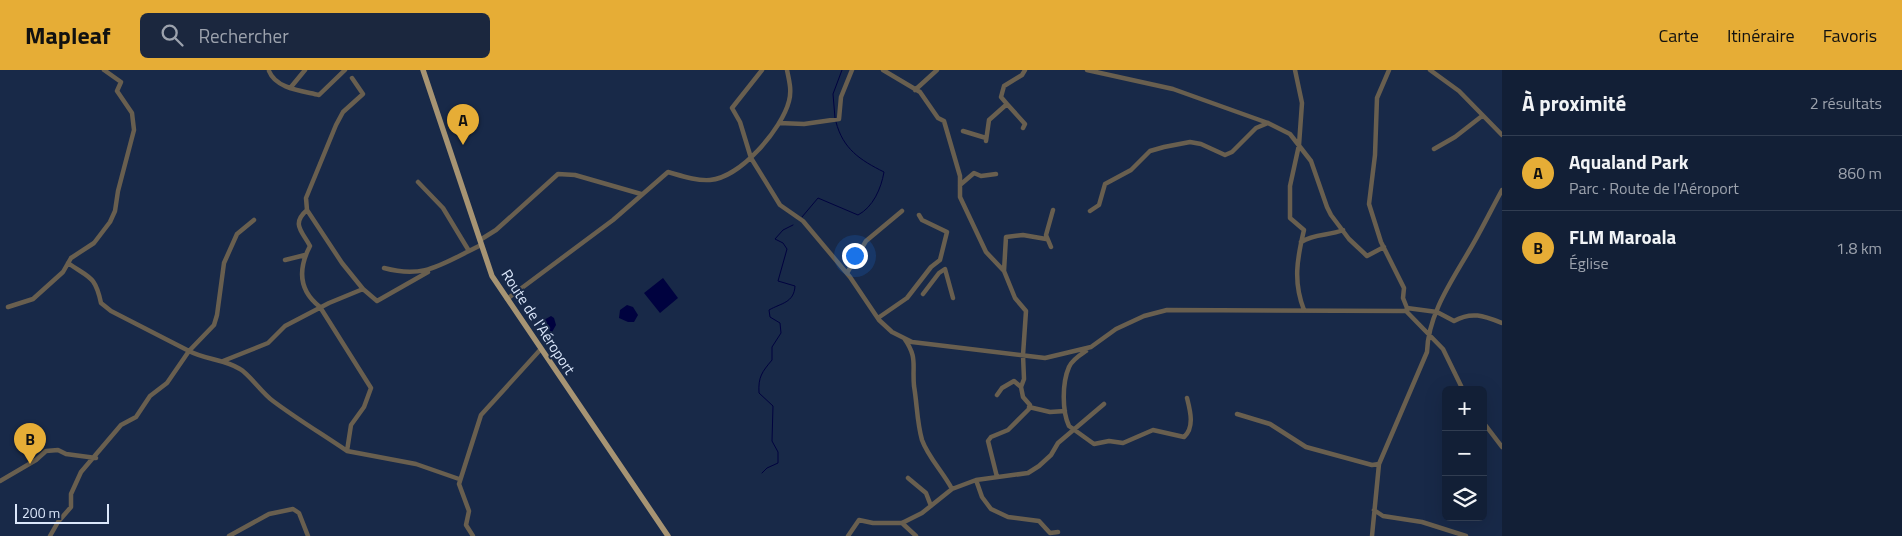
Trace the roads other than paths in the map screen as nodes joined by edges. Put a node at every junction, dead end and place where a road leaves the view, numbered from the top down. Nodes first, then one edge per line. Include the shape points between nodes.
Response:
1 (104, 70) edge
2 (305, 70) edge
3 (345, 70) edge
4 (423, 70) edge
5 (762, 70) edge
6 (787, 70) edge
7 (852, 70) edge
8 (883, 70) edge
9 (937, 70) edge
10 (1025, 70) edge
11 (1087, 70) edge
12 (1295, 70) edge
13 (1389, 70) edge
14 (1430, 70) edge
15 (269, 71) dead end
16 (352, 78) dead end
17 (291, 87) junction
18 (915, 90) junction
19 (1007, 104) junction
20 (1482, 116) junction
21 (1268, 123) junction
22 (779, 124) junction
23 (1023, 128) dead end
24 (963, 131) dead end
25 (1502, 135) edge
26 (1299, 145) junction
27 (1434, 149) dead end
28 (751, 158) junction
29 (996, 174) dead end
30 (418, 182) dead end
31 (960, 185) junction
32 (1502, 190) edge
33 (641, 194) junction
34 (307, 210) junction
35 (902, 210) dead end
36 (1053, 210) dead end
37 (1090, 210) dead end
38 (919, 215) dead end
39 (254, 220) dead end
40 (1343, 230) junction
41 (1046, 239) junction
42 (480, 242) junction
43 (1301, 242) junction
44 (1051, 247) dead end
45 (1384, 247) junction
46 (469, 251) junction
47 (305, 256) junction
48 (285, 260) dead end
49 (68, 263) junction
50 (936, 265) junction
51 (384, 268) dead end
52 (1004, 271) junction
53 (428, 272) junction
54 (847, 273) junction
55 (939, 273) junction
56 (363, 289) junction
57 (923, 294) dead end
58 (953, 298) dead end
59 (507, 299) junction
60 (8, 308) dead end
61 (320, 308) junction
62 (1406, 309) junction
63 (1304, 310) junction
64 (1437, 312) junction
65 (878, 318) junction
66 (1502, 323) edge
67 (1428, 336) junction
68 (903, 338) junction
69 (1091, 347) junction
70 (540, 350) junction
71 (190, 351) junction
72 (1022, 355) junction
73 (223, 361) junction
74 (1461, 386) edge
75 (1021, 387) junction
76 (997, 395) dead end
77 (1187, 398) dead end
78 (1104, 404) dead end
79 (1029, 407) junction
80 (1065, 411) junction
81 (1237, 414) dead end
82 (1487, 427) edge
83 (1073, 429) junction
84 (1502, 447) edge
85 (347, 451) junction
86 (96, 458) junction
87 (1379, 464) junction
88 (997, 477) junction
89 (908, 478) dead end
90 (459, 479) junction
91 (0, 480) edge
92 (976, 480) junction
93 (952, 489) junction
94 (931, 506) junction
95 (1374, 510) junction
96 (902, 523) junction
97 (1058, 532) dead end
98 (50, 536) edge
99 (229, 536) edge
100 (308, 536) edge
101 (473, 536) edge
102 (668, 536) edge
103 (849, 536) edge
104 (916, 536) edge
105 (1372, 536) edge
106 (1466, 536) edge

1 - 49 street via 122,82 117,91 132,113 134,138 110,222 94,243
2 - 17 street
3 - 17 street via 319,95
4 - 42 main road, Route de l'Aéroport
5 - 28 street via 732,108
6 - 22 street via 791,92
7 - 22 street via 841,97 839,119
8 - 18 street
9 - 18 street
10 - 19 street via 1004,86 1001,97
11 - 21 street via 1172,89
12 - 26 street via 1302,103
13 - 45 street via 1377,98 1369,204
14 - 20 street via 1459,91
15 - 17 street via 273,79
16 - 34 street via 363,94 343,112 336,125 306,198
18 - 31 street via 944,121
19 - 23 street via 1025,124
19 - 24 street via 989,120 986,139
20 - 25 street
20 - 27 street
21 - 26 street via 1290,134
21 - 37 street via 1256,128 1225,155 1190,142 1150,151 1131,170 1105,184 1099,205
22 - 28 street
26 - 40 street via 1311,161 1327,208
26 - 43 street via 1290,186 1290,218 1304,230
28 - 33 street via 724,177 711,180 685,178 668,172
28 - 54 street via 780,204 803,221
29 - 31 street via 974,174
30 - 46 street via 443,208
31 - 52 street via 960,197 986,252
32 - 64 street
33 - 42 street via 575,175 558,174
33 - 59 street via 613,220
34 - 47 street via 298,218 310,246
34 - 56 street
35 - 54 street via 866,241
36 - 41 street
38 - 50 street via 922,220 948,232 943,244 945,249
39 - 71 street via 237,234 224,263 214,325
40 - 43 street via 1309,236
40 - 45 street via 1367,256
41 - 44 street
41 - 52 street via 1024,235 1006,237
42 - 46 street
42 - 59 main road, Route de l'Aéroport via 492,276
43 - 63 street via 1296,278
45 - 62 street via 1404,288
46 - 53 street
47 - 48 street
47 - 61 street via 301,273 304,286 310,300
49 - 60 street via 63,272 32,299
49 - 71 street via 89,274 98,289 101,303 111,311
50 - 55 street
50 - 65 street via 907,298
51 - 53 street
52 - 72 street via 1015,298 1026,311
53 - 56 street via 377,300
54 - 65 street
55 - 57 street
55 - 58 street via 945,269
56 - 61 street
59 - 70 main road, Route de l'Aéroport
61 - 73 street via 285,326 268,343
61 - 85 street via 371,388 364,407 351,425
62 - 63 street via 1365,313
62 - 64 street
62 - 67 street
63 - 69 street via 1167,310 1116,329
64 - 66 street via 1454,320 1466,314
64 - 67 street
65 - 68 street
67 - 74 street via 1443,349
67 - 87 street via 1427,352
68 - 72 street via 912,342
68 - 93 street via 915,361 914,385 922,440
69 - 72 street via 1045,358
69 - 80 street via 1076,357 1069,367
70 - 90 street via 480,415
70 - 102 main road, Route de l'Aéroport
71 - 73 street via 203,358
71 - 86 street via 167,383 150,396 136,417 121,426
72 - 75 street via 1024,380
73 - 85 street via 242,369 273,401
75 - 76 street via 1014,381
75 - 79 street
77 - 83 street via 1191,424 1184,437 1153,430 1123,443 1094,444
78 - 83 street
79 - 80 street via 1050,412
79 - 88 street via 1017,422 988,441
80 - 83 street via 1066,420
81 - 87 street via 1270,424 1306,447 1372,465
82 - 84 street
83 - 88 street via 1034,470
85 - 90 street via 416,464
86 - 91 street via 58,450 46,451
86 - 98 street via 81,472 71,494 71,507
87 - 95 street
88 - 92 street
89 - 94 street via 926,494
90 - 101 street via 469,511 466,525
92 - 93 street
92 - 97 street via 991,509 1008,517 1039,521 1050,533
93 - 94 street
94 - 96 street
95 - 105 street
95 - 106 street via 1383,516 1422,522
96 - 103 street via 859,520
96 - 104 street
99 - 100 street via 269,514 293,509 300,513

